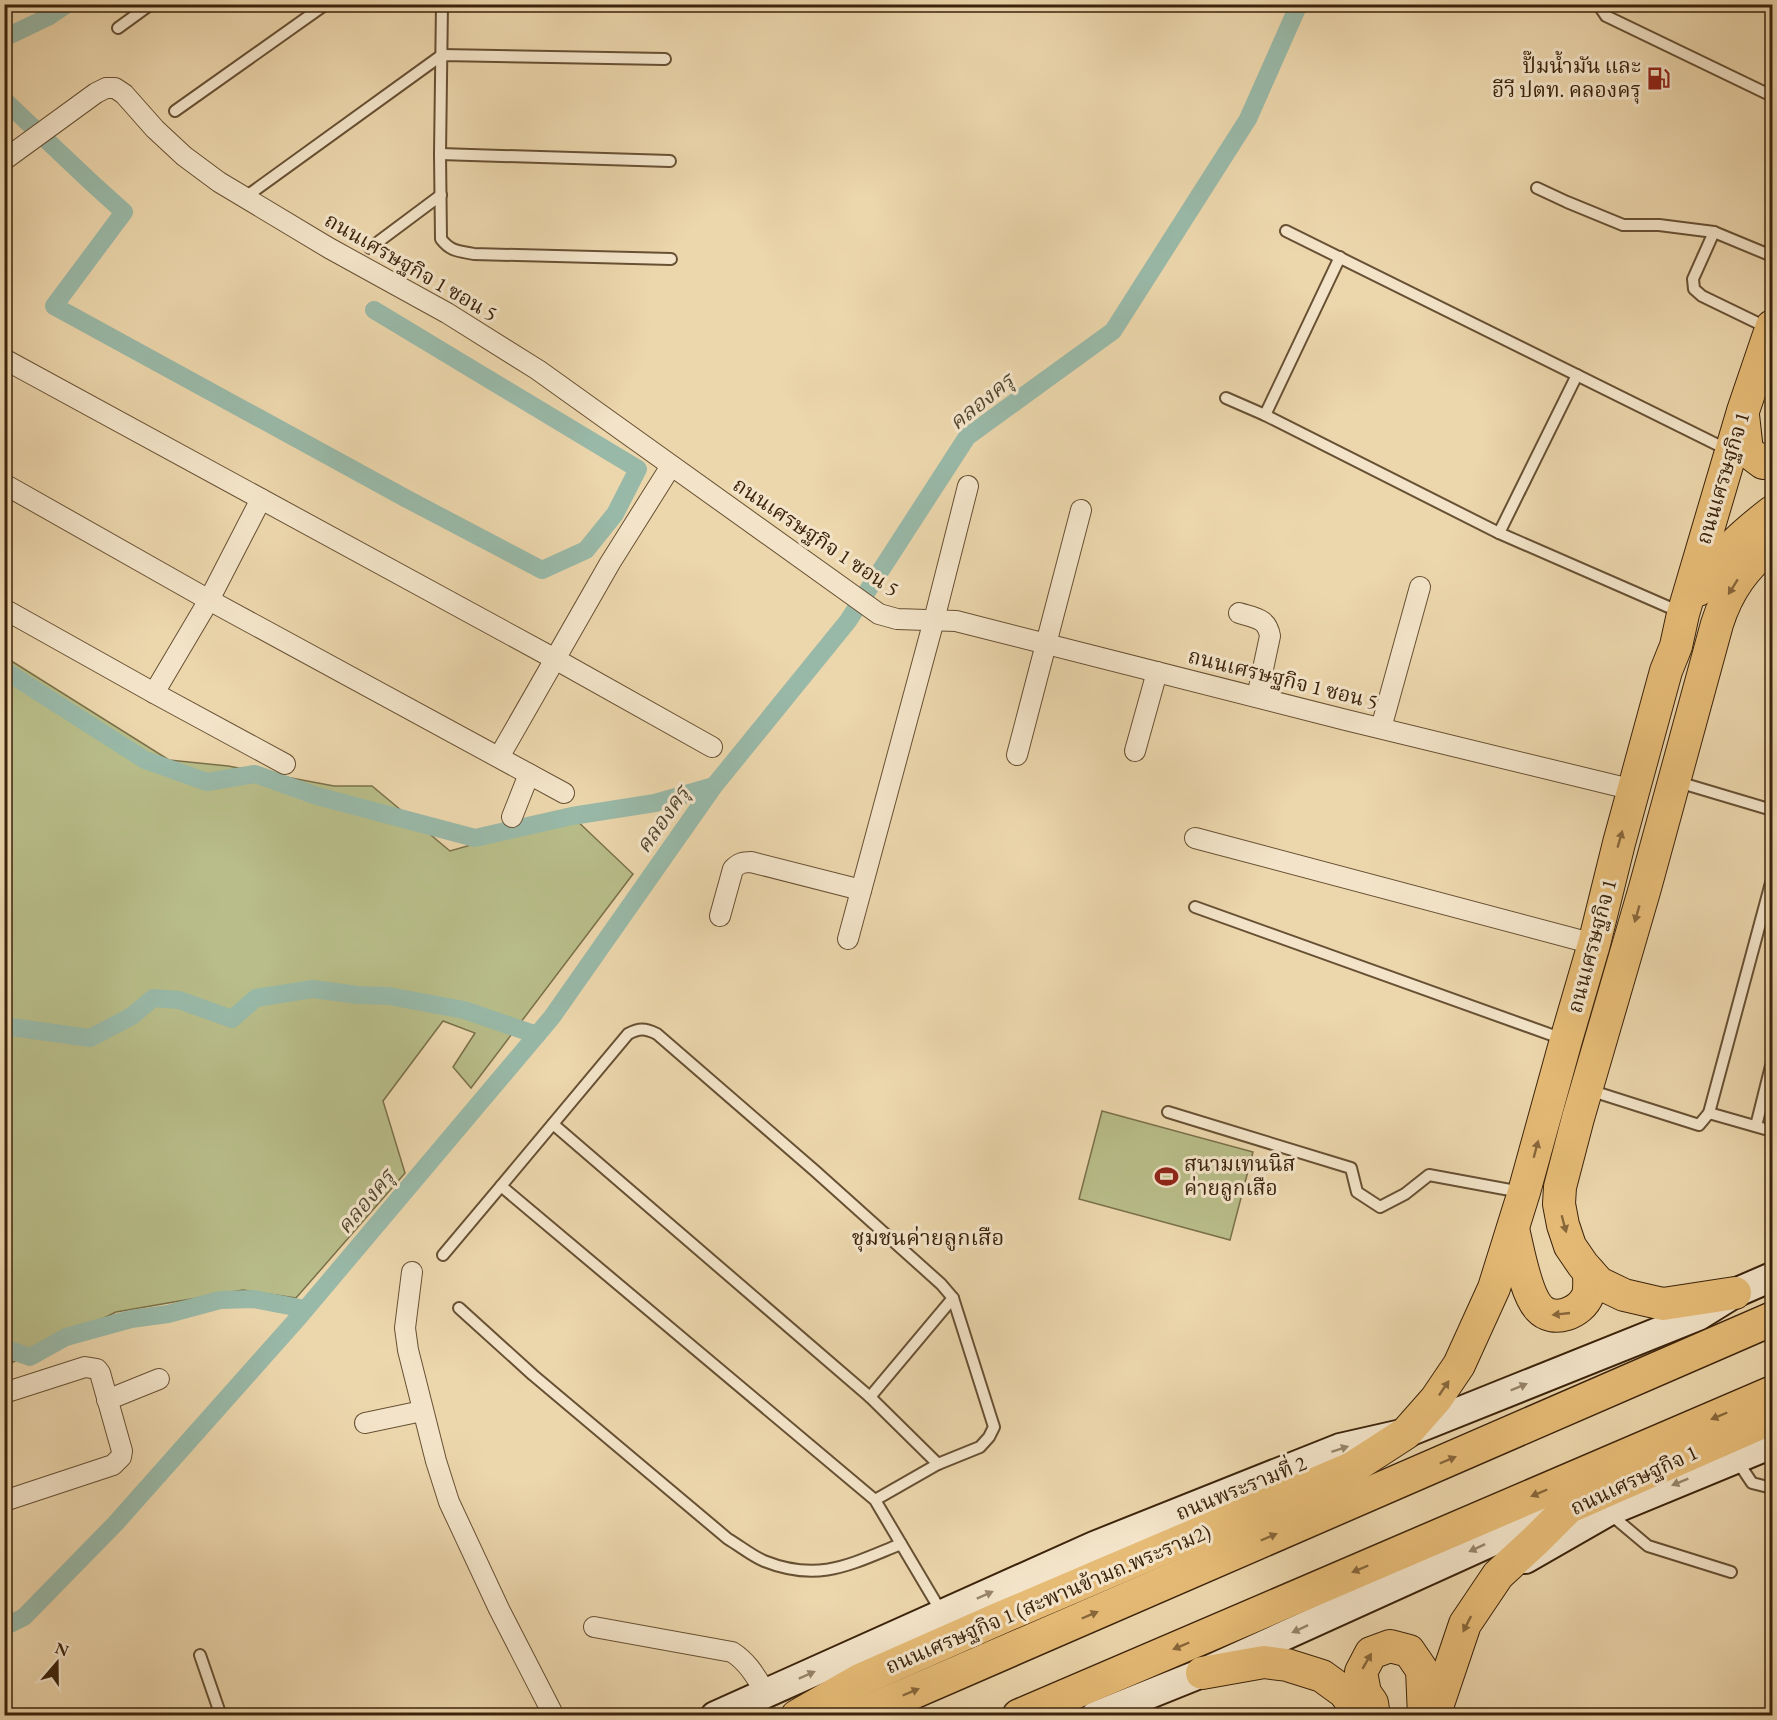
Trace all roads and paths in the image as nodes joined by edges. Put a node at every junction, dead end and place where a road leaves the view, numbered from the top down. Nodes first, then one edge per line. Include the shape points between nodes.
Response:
1 (151, 4) edge
2 (326, 4) edge
3 (442, 4) edge
4 (1598, 4) edge
5 (118, 28) dead end
6 (442, 55) junction
7 (665, 59) dead end
8 (1773, 96) edge
9 (175, 111) dead end
10 (440, 154) junction
11 (4, 160) edge
12 (670, 161) dead end
13 (1537, 188) dead end
14 (441, 195) junction
15 (244, 198) junction
16 (1286, 231) dead end
17 (1714, 232) junction
18 (370, 248) dead end
19 (1773, 256) edge
20 (1340, 257) junction
21 (671, 259) dead end
22 (1772, 327) edge
23 (7, 360) edge
24 (1577, 375) junction
25 (1226, 398) dead end
26 (1743, 411) junction
27 (1265, 415) junction
28 (1731, 452) junction
29 (1773, 463) edge
30 (671, 466) junction
31 (4, 484) edge
32 (968, 486) dead end
33 (261, 499) junction
34 (1081, 510) dead end
35 (1773, 512) edge
36 (1499, 533) junction
37 (1773, 544) edge
38 (1420, 587) dead end
39 (209, 600) junction
40 (4, 609) edge
41 (1239, 613) dead end
42 (1683, 614) junction
43 (934, 620) junction
44 (1047, 644) junction
45 (1676, 646) junction
46 (555, 659) junction
47 (1157, 672) junction
48 (154, 693) junction
49 (1257, 697) junction
50 (1381, 728) junction
51 (712, 747) dead end
52 (1135, 752) dead end
53 (1017, 755) dead end
54 (499, 757) junction
55 (285, 764) dead end
56 (529, 774) junction
57 (1674, 781) junction
58 (1634, 790) junction
59 (564, 793) dead end
60 (1773, 810) edge
61 (512, 817) dead end
62 (1195, 838) dead end
63 (1773, 879) edge
64 (861, 890) junction
65 (1194, 907) dead end
66 (720, 916) dead end
67 (848, 939) dead end
68 (1594, 944) junction
69 (1566, 1040) junction
70 (1773, 1062) edge
71 (1586, 1089) junction
72 (1168, 1112) dead end
73 (1709, 1113) junction
74 (553, 1124) junction
75 (1756, 1126) junction
76 (1773, 1131) edge
77 (501, 1186) junction
78 (1524, 1192) junction
79 (1513, 1228) junction
80 (443, 1255) dead end
81 (412, 1272) dead end
82 (1589, 1272) junction
83 (1773, 1277) edge
84 (1735, 1293) junction
85 (953, 1298) junction
86 (459, 1308) dead end
87 (1773, 1319) edge
88 (159, 1378) dead end
89 (4, 1393) edge
90 (1773, 1393) edge
91 (870, 1397) junction
92 (107, 1400) junction
93 (422, 1411) junction
94 (1773, 1418) edge
95 (364, 1423) dead end
96 (1406, 1433) junction
97 (1773, 1444) edge
98 (1734, 1447) junction
99 (938, 1464) junction
100 (1773, 1488) edge
101 (1302, 1490) joint
102 (874, 1500) junction
103 (4, 1501) edge
104 (1569, 1507) junction
105 (1607, 1512) junction
106 (901, 1544) junction
107 (1731, 1572) dead end
108 (1498, 1575) junction
109 (943, 1614) junction
110 (594, 1628) dead end
111 (200, 1655) dead end
112 (1202, 1673) junction
113 (766, 1693) junction
114 (221, 1716) edge
115 (554, 1716) edge
116 (715, 1716) edge
117 (797, 1716) edge
118 (858, 1716) edge
119 (1018, 1716) edge
120 (1095, 1716) edge
121 (1362, 1716) edge
122 (1374, 1716) edge
123 (1424, 1716) edge
124 (1434, 1716) edge

1 - 5 lane
2 - 9 lane
3 - 6 lane
4 - 8 lane via 1606,16
6 - 7 lane
6 - 10 lane
6 - 15 lane
10 - 12 lane
10 - 14 lane
11 - 15 street, ถนนเศรษฐกิจ 1 ซอน 5 via 96,93 115,88 184,156
13 - 17 lane via 1623,225
14 - 18 lane
14 - 21 lane via 441,239 456,251
15 - 30 street, ถนนเศรษฐกิจ 1 ซอน 5 via 483,334
16 - 20 lane
17 - 19 lane
17 - 22 lane via 1693,279 1694,289
20 - 24 lane
20 - 27 lane
22 - 26 main road, ถนนเศรษฐกิจ 1
23 - 33 street
24 - 28 lane
24 - 36 lane
25 - 27 lane
26 - 28 main road, ถนนเศรษฐกิจ 1
26 - 29 main road via 1748,451 1763,463
27 - 36 lane
28 - 42 main road, ถนนเศรษฐกิจ 1
30 - 43 street, ถนนเศรษฐกิจ 1 ซอน 5 via 879,614 897,619
30 - 46 street
31 - 39 street
32 - 43 street
33 - 39 street
33 - 46 street
34 - 44 street
35 - 45 main road via 1710,569 1694,596
36 - 42 lane
37 -> 57 main road, ถนนเศรษฐกิจ 1 via 1741,575 1722,606
38 - 50 street
39 - 48 street
39 - 54 street
40 - 48 street
41 - 49 street via 1261,620 1269,629
42 - 45 main road, ถนนเศรษฐกิจ 1
43 - 44 street, ถนนเศรษฐกิจ 1 ซอน 5 via 956,621
43 - 64 street
44 - 47 street, ถนนเศรษฐกิจ 1 ซอน 5
44 - 53 street
45 - 58 main road, ถนนเศรษฐกิจ 1
46 - 51 street
46 - 54 street
47 - 49 street, ถนนเศรษฐกิจ 1 ซอน 5
47 - 52 street
48 - 55 street
49 - 50 street, ถนนเศรษฐกิจ 1 ซอน 5
50 - 58 street, ถนนเศรษฐกิจ 1 ซอน 5
54 - 56 street
56 - 59 street
56 - 61 street
57 - 60 lane
57 -> 71 main road, ถนนเศรษฐกิจ 1
68 -> 58 main road, ถนนเศรษฐกิจ 1
62 - 68 street
63 - 73 lane
64 - 66 street via 742,862 733,869
64 - 67 street
65 - 69 lane
68 - 69 main road, ถนนเศรษฐกิจ 1
78 -> 69 main road, ถนนเศรษฐกิจ 1
70 - 75 lane
71 - 73 lane via 1699,1125
71 -> 82 main road, ถนนเศรษฐกิจ 1 via 1559,1204 1570,1246
72 - 78 lane via 1351,1168 1357,1192 1380,1208 1430,1175
73 - 75 lane
74 - 77 lane
74 - 85 lane via 628,1034 648,1029 814,1170
74 - 91 lane
75 - 76 lane
77 - 80 lane
77 - 102 lane
78 - 79 main road, ถนนเศรษฐกิจ 1
82 -> 79 main road via 1589,1292 1582,1306 1563,1314 1545,1313 1531,1294
96 -> 79 main road, ถนนเศรษฐกิจ 1 via 1459,1365 1494,1288
81 - 93 street via 405,1328
82 - 84 main road, ถนนเศรษฐกิจ 1 via 1599,1283 1624,1296 1663,1304
83 - 84 main road, ถนนพระรามที่ 2
96 -> 84 main road, ถนนพระรามที่ 2 via 1698,1316
85 - 91 lane
85 - 99 lane via 994,1426 980,1447
86 - 106 lane via 719,1532 763,1561 796,1570 822,1571
118 -> 87 highway
88 - 92 street
89 - 92 street via 92,1367 100,1373
90 -> 119 highway
91 - 99 lane
92 - 103 street via 122,1451 118,1461
93 - 95 street
93 - 115 street via 449,1502
94 - 98 main road
96 - 101 main road, ถนนเศรษฐกิจ 1 via 1352,1468
109 -> 96 main road, ถนนพระรามที่ 2 via 1094,1546 1340,1448
97 - 98 main road
98 - 100 lane via 1752,1483
98 - 104 main road, ถนนเศรษฐกิจ 1
98 -> 105 main road
99 - 102 lane
101 - 117 main road, ถนนเศรษฐกิจ 1 (สะพานข้ามถ.พระราม2) via 870,1675
102 - 106 lane
104 - 108 main road, ถนนเศรษฐกิจ 1
104 -> 112 main road
105 - 107 lane via 1648,1546
105 - 108 main road
106 - 109 lane
108 -> 124 main road, ถนนเศรษฐกิจ 1 via 1465,1624
113 -> 109 main road, ถนนพระรามที่ 2
110 - 113 street via 732,1652 750,1667
111 - 114 lane
112 - 120 main road
112 - 121 main road via 1264,1662 1287,1665 1322,1676 1344,1692
113 - 116 main road, ถนนพระรามที่ 2
122 -> 123 main road via 1361,1672 1371,1653 1390,1646 1409,1651 1422,1670

